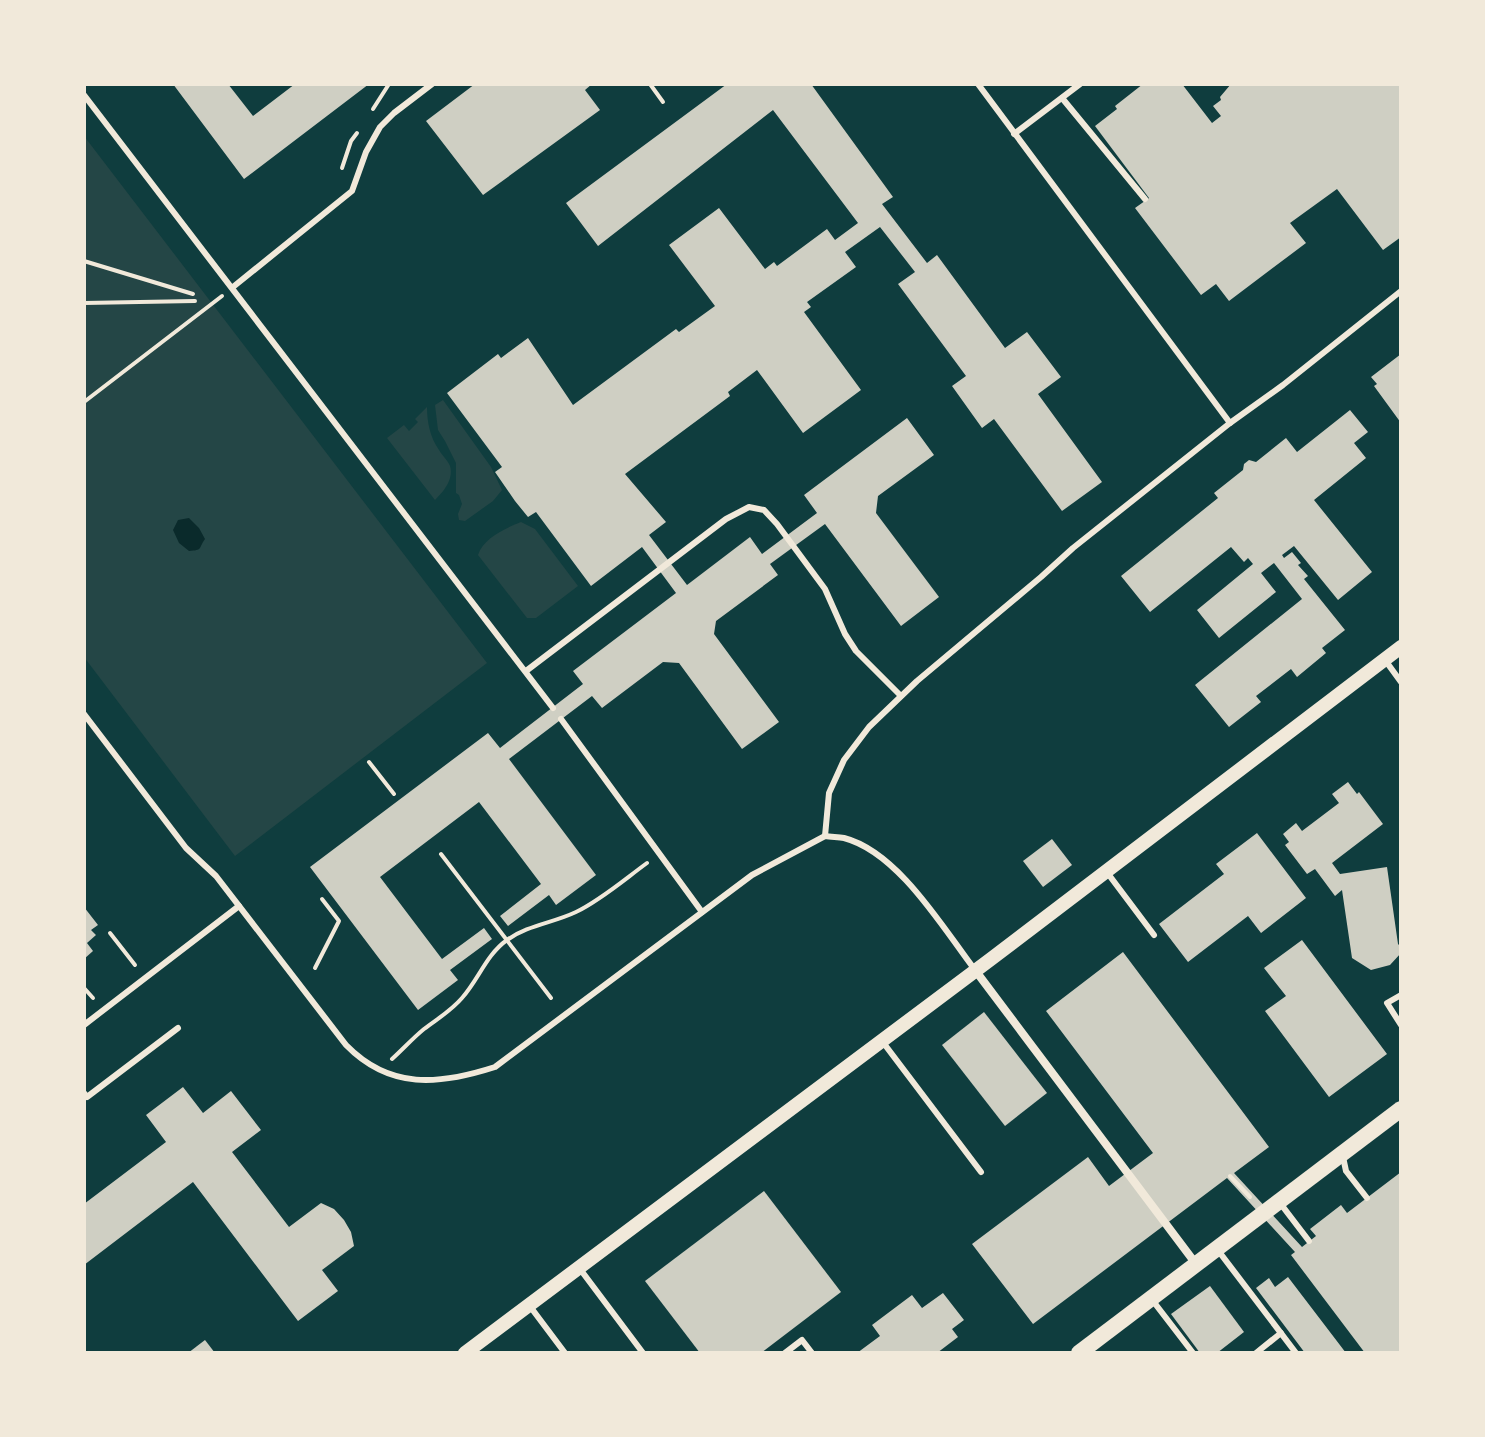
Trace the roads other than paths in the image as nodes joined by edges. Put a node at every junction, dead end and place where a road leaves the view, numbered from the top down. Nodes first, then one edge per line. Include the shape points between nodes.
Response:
1 (432, 84) edge
2 (978, 84) edge
3 (1080, 84) edge
4 (84, 95) edge
5 (1062, 98) junction
6 (1014, 134) junction
7 (1145, 199) dead end
8 (233, 287) junction
9 (1401, 291) edge
10 (1230, 423) junction
11 (1401, 647) edge
12 (1385, 660) junction
13 (526, 671) junction
14 (1401, 682) edge
15 (901, 696) junction
16 (553, 708) dead end
17 (84, 714) edge
18 (561, 719) dead end
19 (825, 836) junction
20 (1106, 871) junction
21 (239, 906) junction
22 (702, 912) junction
23 (1154, 935) dead end
24 (975, 970) junction
25 (1401, 995) edge
26 (84, 1025) edge
27 (1401, 1025) edge
28 (178, 1028) dead end
29 (882, 1041) junction
30 (84, 1093) edge
31 (1401, 1109) edge
32 (1343, 1153) junction
33 (981, 1172) dead end
34 (1367, 1198) dead end
35 (1279, 1202) junction
36 (1309, 1241) dead end
37 (1217, 1249) junction
38 (1196, 1264) junction
39 (579, 1268) junction
40 (1151, 1299) junction
41 (529, 1305) junction
42 (1281, 1333) junction
43 (465, 1353) edge
44 (565, 1353) edge
45 (643, 1353) edge
46 (785, 1353) edge
47 (812, 1353) edge
48 (1079, 1353) edge
49 (1193, 1353) edge
50 (1256, 1353) edge
51 (1296, 1353) edge

1 - 8 lane via 380,127 352,191
2 - 6 lane
3 - 5 lane
4 - 8 lane
5 - 6 lane
5 - 7 lane
6 - 10 lane
8 - 13 lane
9 - 10 lane
10 - 15 lane via 1073,548
11 - 12 street
12 - 14 lane
12 - 20 street
13 - 15 lane via 749,507 764,510 777,524 825,589 856,651
13 - 16 lane
15 - 19 lane via 844,760 829,793
17 - 21 lane via 186,848
18 - 22 lane
19 - 22 lane via 752,875
19 - 24 lane via 866,847 887,863 920,896
20 - 23 lane
20 - 24 street
21 - 22 lane via 346,1045 371,1066 419,1081 464,1077 495,1067
21 - 26 lane
24 - 29 street
24 - 38 street
25 - 27 lane via 1387,1003
28 - 30 lane via 87,1097
29 - 33 lane
29 - 39 street
31 - 32 main road
32 - 34 lane via 1346,1171
32 - 35 main road
35 - 36 lane
35 - 37 main road
37 - 38 main road
37 - 42 lane
38 - 40 main road
39 - 41 street
39 - 45 lane
40 - 48 main road
40 - 49 lane
41 - 43 street
41 - 44 lane
42 - 50 lane
42 - 51 lane
46 - 47 lane via 802,1340

